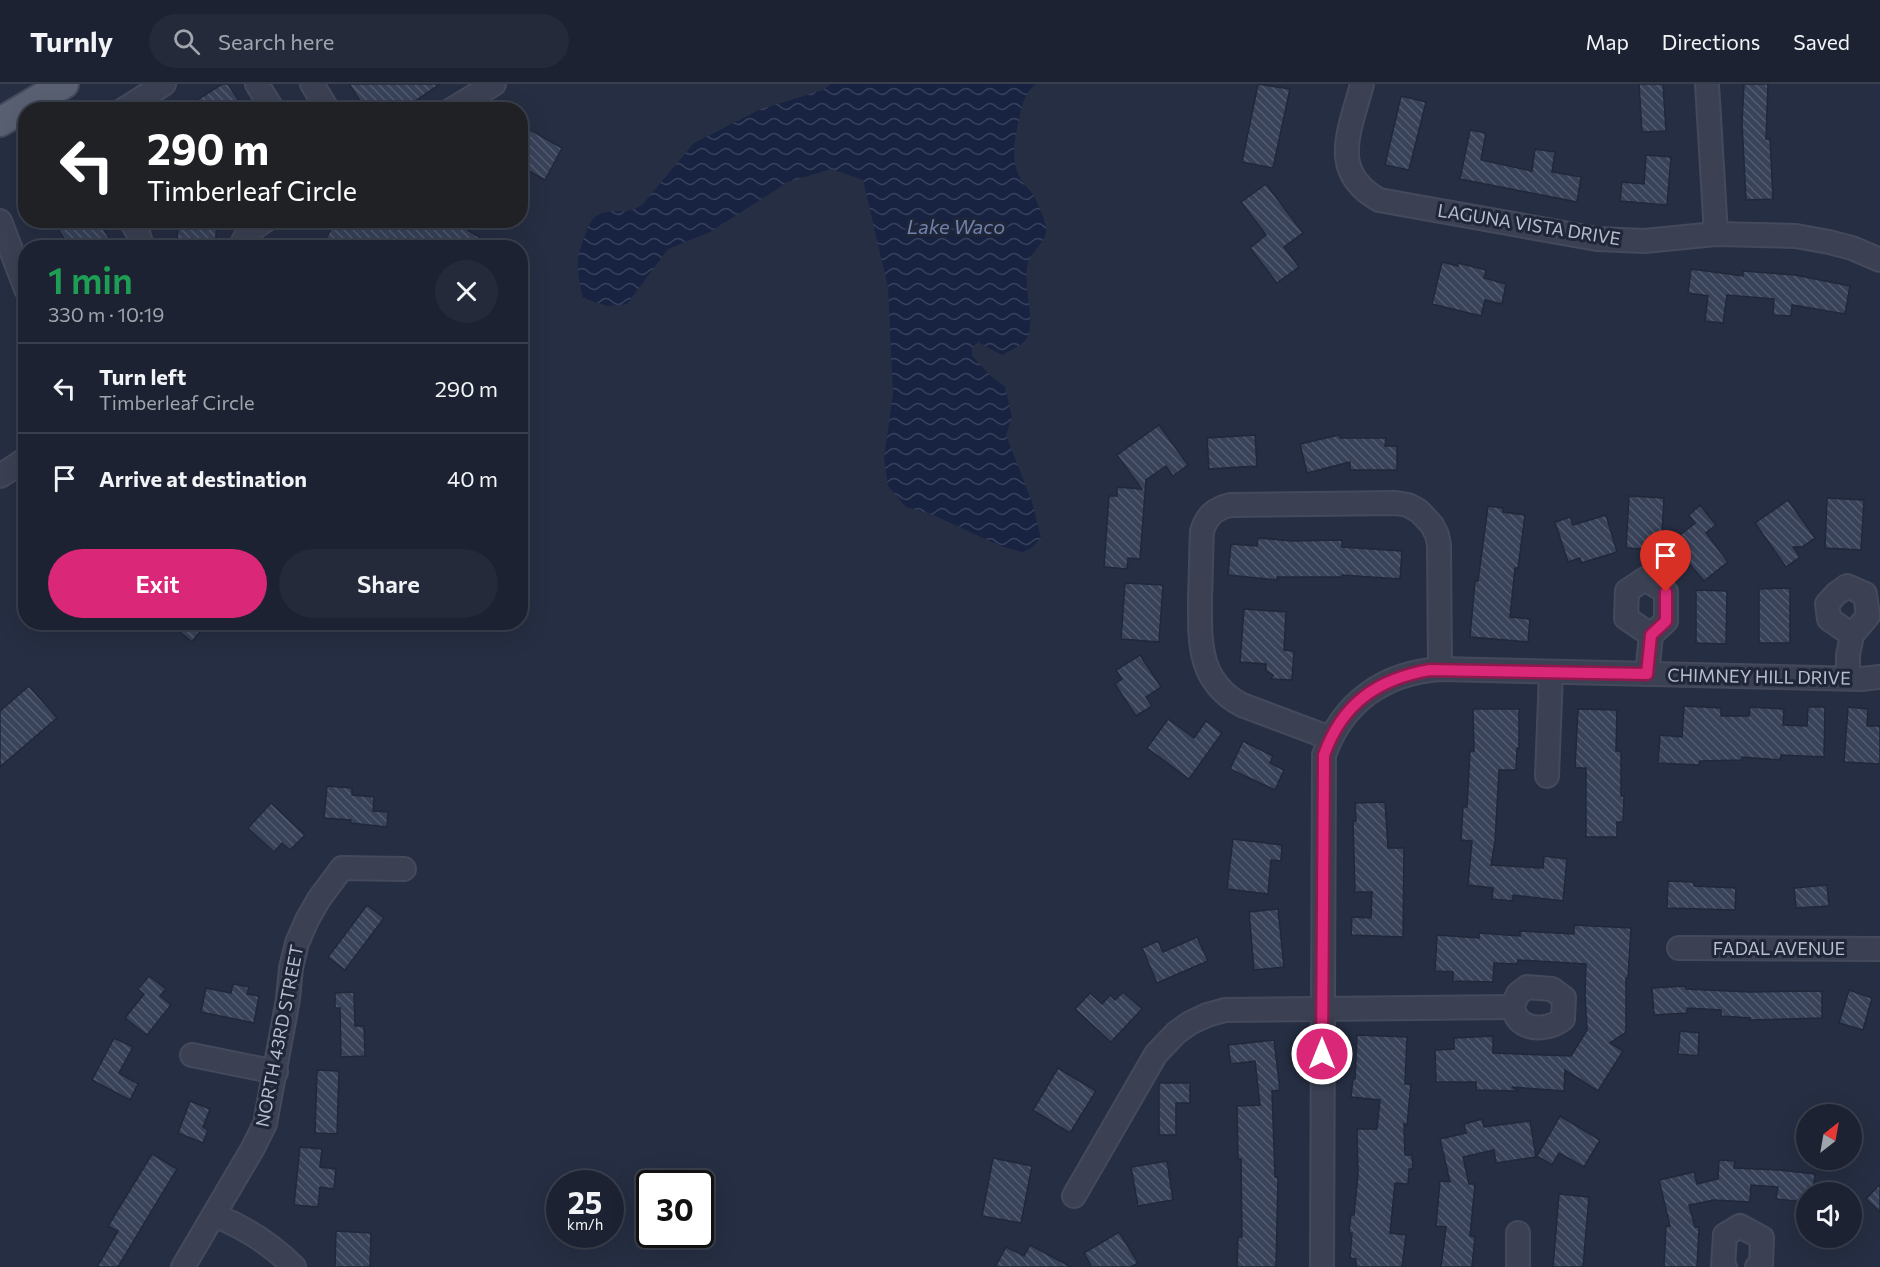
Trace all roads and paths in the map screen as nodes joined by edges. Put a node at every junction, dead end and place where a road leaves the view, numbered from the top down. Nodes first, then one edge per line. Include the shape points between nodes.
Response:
1 (164, 84) edge
2 (257, 84) edge
3 (312, 84) edge
4 (494, 84) edge
5 (1362, 84) edge
6 (1707, 84) edge
7 (55, 86) edge
8 (31, 102) edge
9 (136, 102) edge
10 (268, 102) edge
11 (323, 102) edge
12 (464, 102) edge
13 (18, 110) edge
14 (0, 122) edge
15 (0, 221) edge
16 (254, 228) edge
17 (1716, 234) junction
18 (245, 240) edge
19 (1880, 260) edge
20 (9, 270) edge
21 (18, 464) edge
22 (0, 476) edge
23 (1651, 635) dead end
24 (1852, 635) dead end
25 (1440, 669) junction
26 (1551, 673) junction
27 (1647, 674) junction
28 (1880, 677) edge
29 (1848, 678) junction
30 (1330, 738) junction
31 (1547, 776) dead end
32 (404, 869) dead end
33 (1679, 948) dead end
34 (1880, 949) edge
35 (1512, 1007) dead end
36 (1323, 1009) junction
37 (192, 1055) dead end
38 (276, 1072) junction
39 (1074, 1196) dead end
40 (214, 1215) junction
41 (1518, 1233) dead end
42 (183, 1267) edge
43 (294, 1267) edge
44 (1322, 1267) edge
45 (1518, 1267) edge
46 (1725, 1267) edge
47 (1757, 1267) edge

1 - 9 street
2 - 10 street
3 - 11 street
4 - 12 street
5 - 17 street, LAGUNA VISTA DRIVE via 1347,158 1355,181 1364,192 1380,200 1597,239 1644,241
6 - 17 street
7 - 8 main road
13 - 14 main road
15 - 20 street
16 - 18 street
17 - 19 street, LAGUNA VISTA DRIVE via 1796,236 1851,248
21 - 22 street
23 - 27 street
24 - 29 street
25 - 26 street, CHIMNEY HILL DRIVE
25 - 30 street, CHIMNEY HILL DRIVE via 1394,678 1372,690 1341,719
25 - 30 street via 1439,546 1432,525 1419,511 1396,503 1220,507 1206,520 1202,531 1200,637 1204,662 1212,678 1233,700
26 - 27 street, CHIMNEY HILL DRIVE
26 - 31 street
27 - 29 street, CHIMNEY HILL DRIVE
28 - 29 street, CHIMNEY HILL DRIVE
30 - 36 street, CHIMNEY HILL DRIVE via 1324,755
32 - 38 street, NORTH 43RD STREET via 342,868 319,898 297,944 291,968
33 - 34 street, FADAL AVENUE
35 - 36 street
36 - 39 street via 1225,1010 1207,1015 1176,1033 1156,1054
36 - 44 street, CHIMNEY HILL DRIVE
37 - 38 street
38 - 40 street, NORTH 43RD STREET via 265,1125
40 - 42 street, NORTH 43RD STREET
40 - 43 street via 253,1234
41 - 45 street
46 - 47 street via 1725,1235 1740,1226 1762,1238 1761,1264

